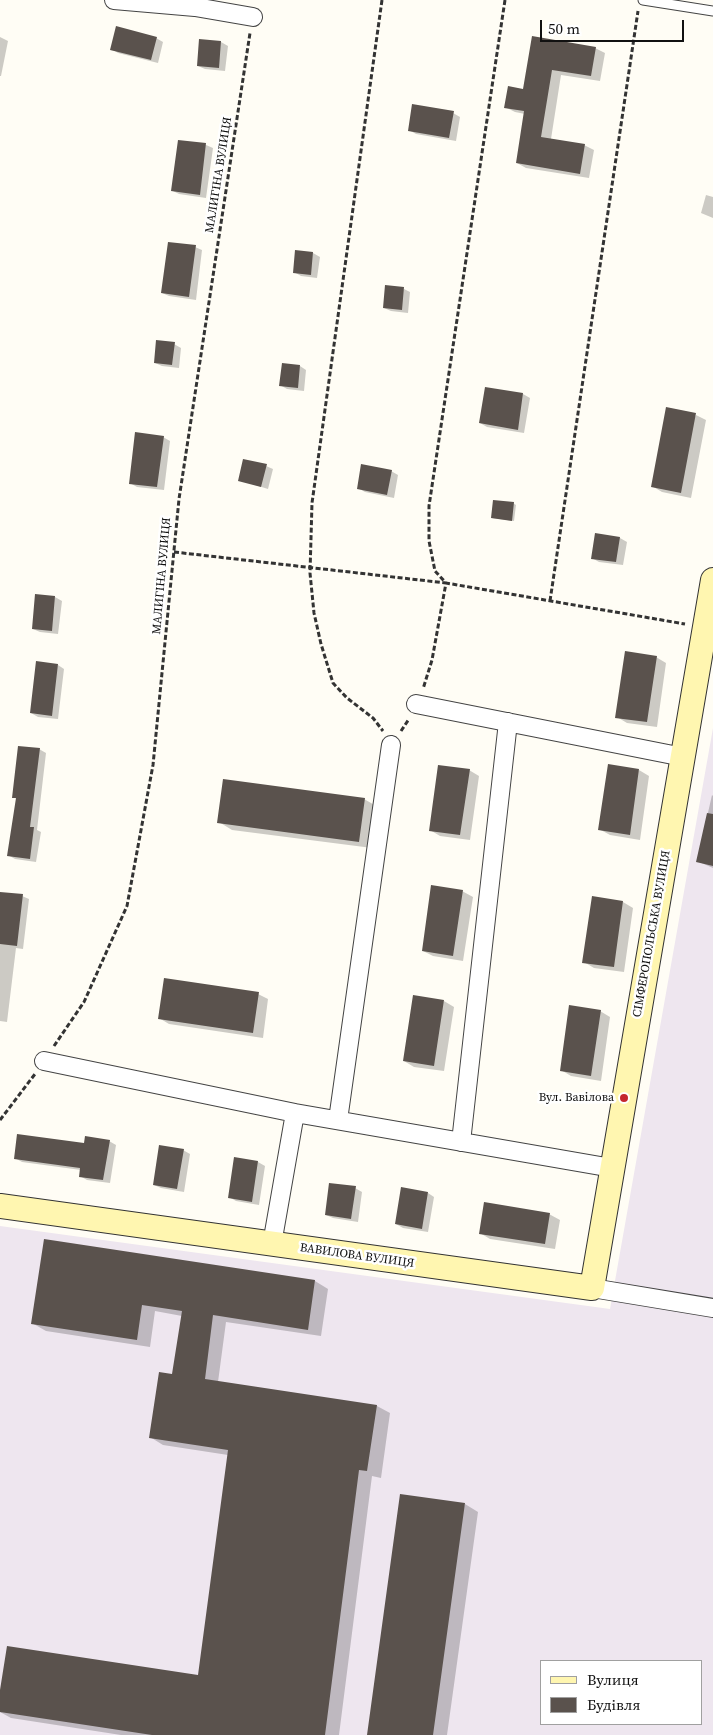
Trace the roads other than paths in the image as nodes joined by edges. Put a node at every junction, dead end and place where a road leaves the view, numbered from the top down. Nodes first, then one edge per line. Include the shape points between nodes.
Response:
1 (114, 0) edge
2 (643, 0) edge
3 (713, 11) edge
4 (253, 17) road end
5 (713, 580) edge
6 (709, 614) edge
7 (416, 704) road end
8 (508, 722) junction
9 (391, 745) road end
10 (683, 757) junction
11 (44, 1061) road end
12 (295, 1113) junction
13 (338, 1120) junction
14 (461, 1142) junction
15 (612, 1168) junction
16 (0, 1206) edge
17 (272, 1244) junction
18 (592, 1288) junction
19 (713, 1308) edge

1 - 4 street via 195,7
2 - 3 lane
5 - 6 street, СІМФЕРОПОЛЬСЬКА ВУЛИЦЯ
6 - 10 street, СІМФЕРОПОЛЬСЬКА ВУЛИЦЯ
7 - 8 street
8 - 10 street
8 - 14 street
9 - 13 street
10 - 15 street, СІМФЕРОПОЛЬСЬКА ВУЛИЦЯ
11 - 12 street
12 - 13 street
12 - 17 street
13 - 14 street
14 - 15 street
15 - 18 street, СІМФЕРОПОЛЬСЬКА ВУЛИЦЯ
16 - 17 street, ВАВИЛОВА ВУЛИЦЯ
17 - 18 street, ВАВИЛОВА ВУЛИЦЯ
18 - 19 street, ВАВИЛОВА ВУЛИЦЯ

